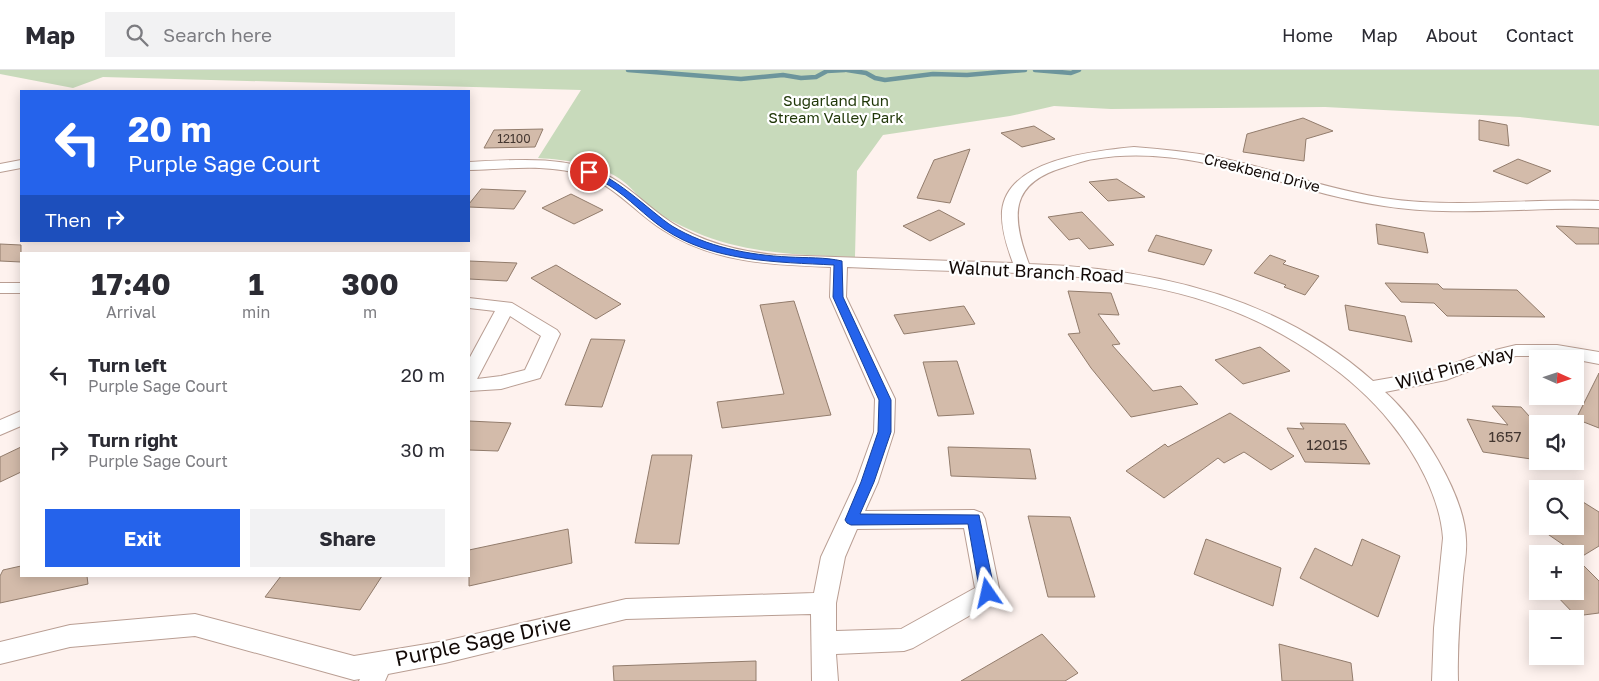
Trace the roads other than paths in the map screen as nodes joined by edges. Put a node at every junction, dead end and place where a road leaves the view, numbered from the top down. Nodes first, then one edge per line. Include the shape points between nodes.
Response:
1 (20, 164) edge
2 (470, 166) edge
3 (0, 168) edge
4 (1599, 205) edge
5 (839, 263) junction
6 (1024, 269) junction
7 (0, 288) edge
8 (20, 288) edge
9 (470, 303) edge
10 (506, 307) junction
11 (1599, 358) edge
12 (470, 374) edge
13 (470, 385) edge
14 (1370, 388) junction
15 (20, 418) edge
16 (0, 428) edge
17 (851, 520) junction
18 (824, 603) junction
19 (823, 643) junction
20 (0, 653) edge
21 (375, 672) edge
22 (825, 681) edge
23 (1445, 681) edge

1 - 3 street
2 - 5 street, Walnut Branch Road via 533,164 580,170 603,178 668,227 712,248 764,259
4 - 6 street, Creekbend Drive via 1414,205 1359,197 1200,158 1149,152 1104,154 1044,170 1018,189 1011,200 1008,221
5 - 6 street, Walnut Branch Road
5 - 17 street via 838,297 885,400 884,432 868,482
6 - 14 street, Walnut Branch Road via 1105,273 1204,294 1265,319 1309,342
7 - 8 street
9 - 10 street
10 - 12 street
10 - 13 street via 521,313 551,334 533,374 518,380
11 - 14 street, Wild Pine Way via 1554,349 1530,349 1503,353 1433,377
14 - 23 street, Walnut Branch Road via 1412,434 1432,464 1445,493 1455,535 1444,659
15 - 16 street
17 - 18 street via 834,557
17 - 19 street via 974,519 988,593 904,640
18 - 19 street
18 - 21 street, Purple Sage Drive via 626,609 444,652
19 - 22 street
20 - 21 street, Purple Sage Drive via 70,636 195,625

